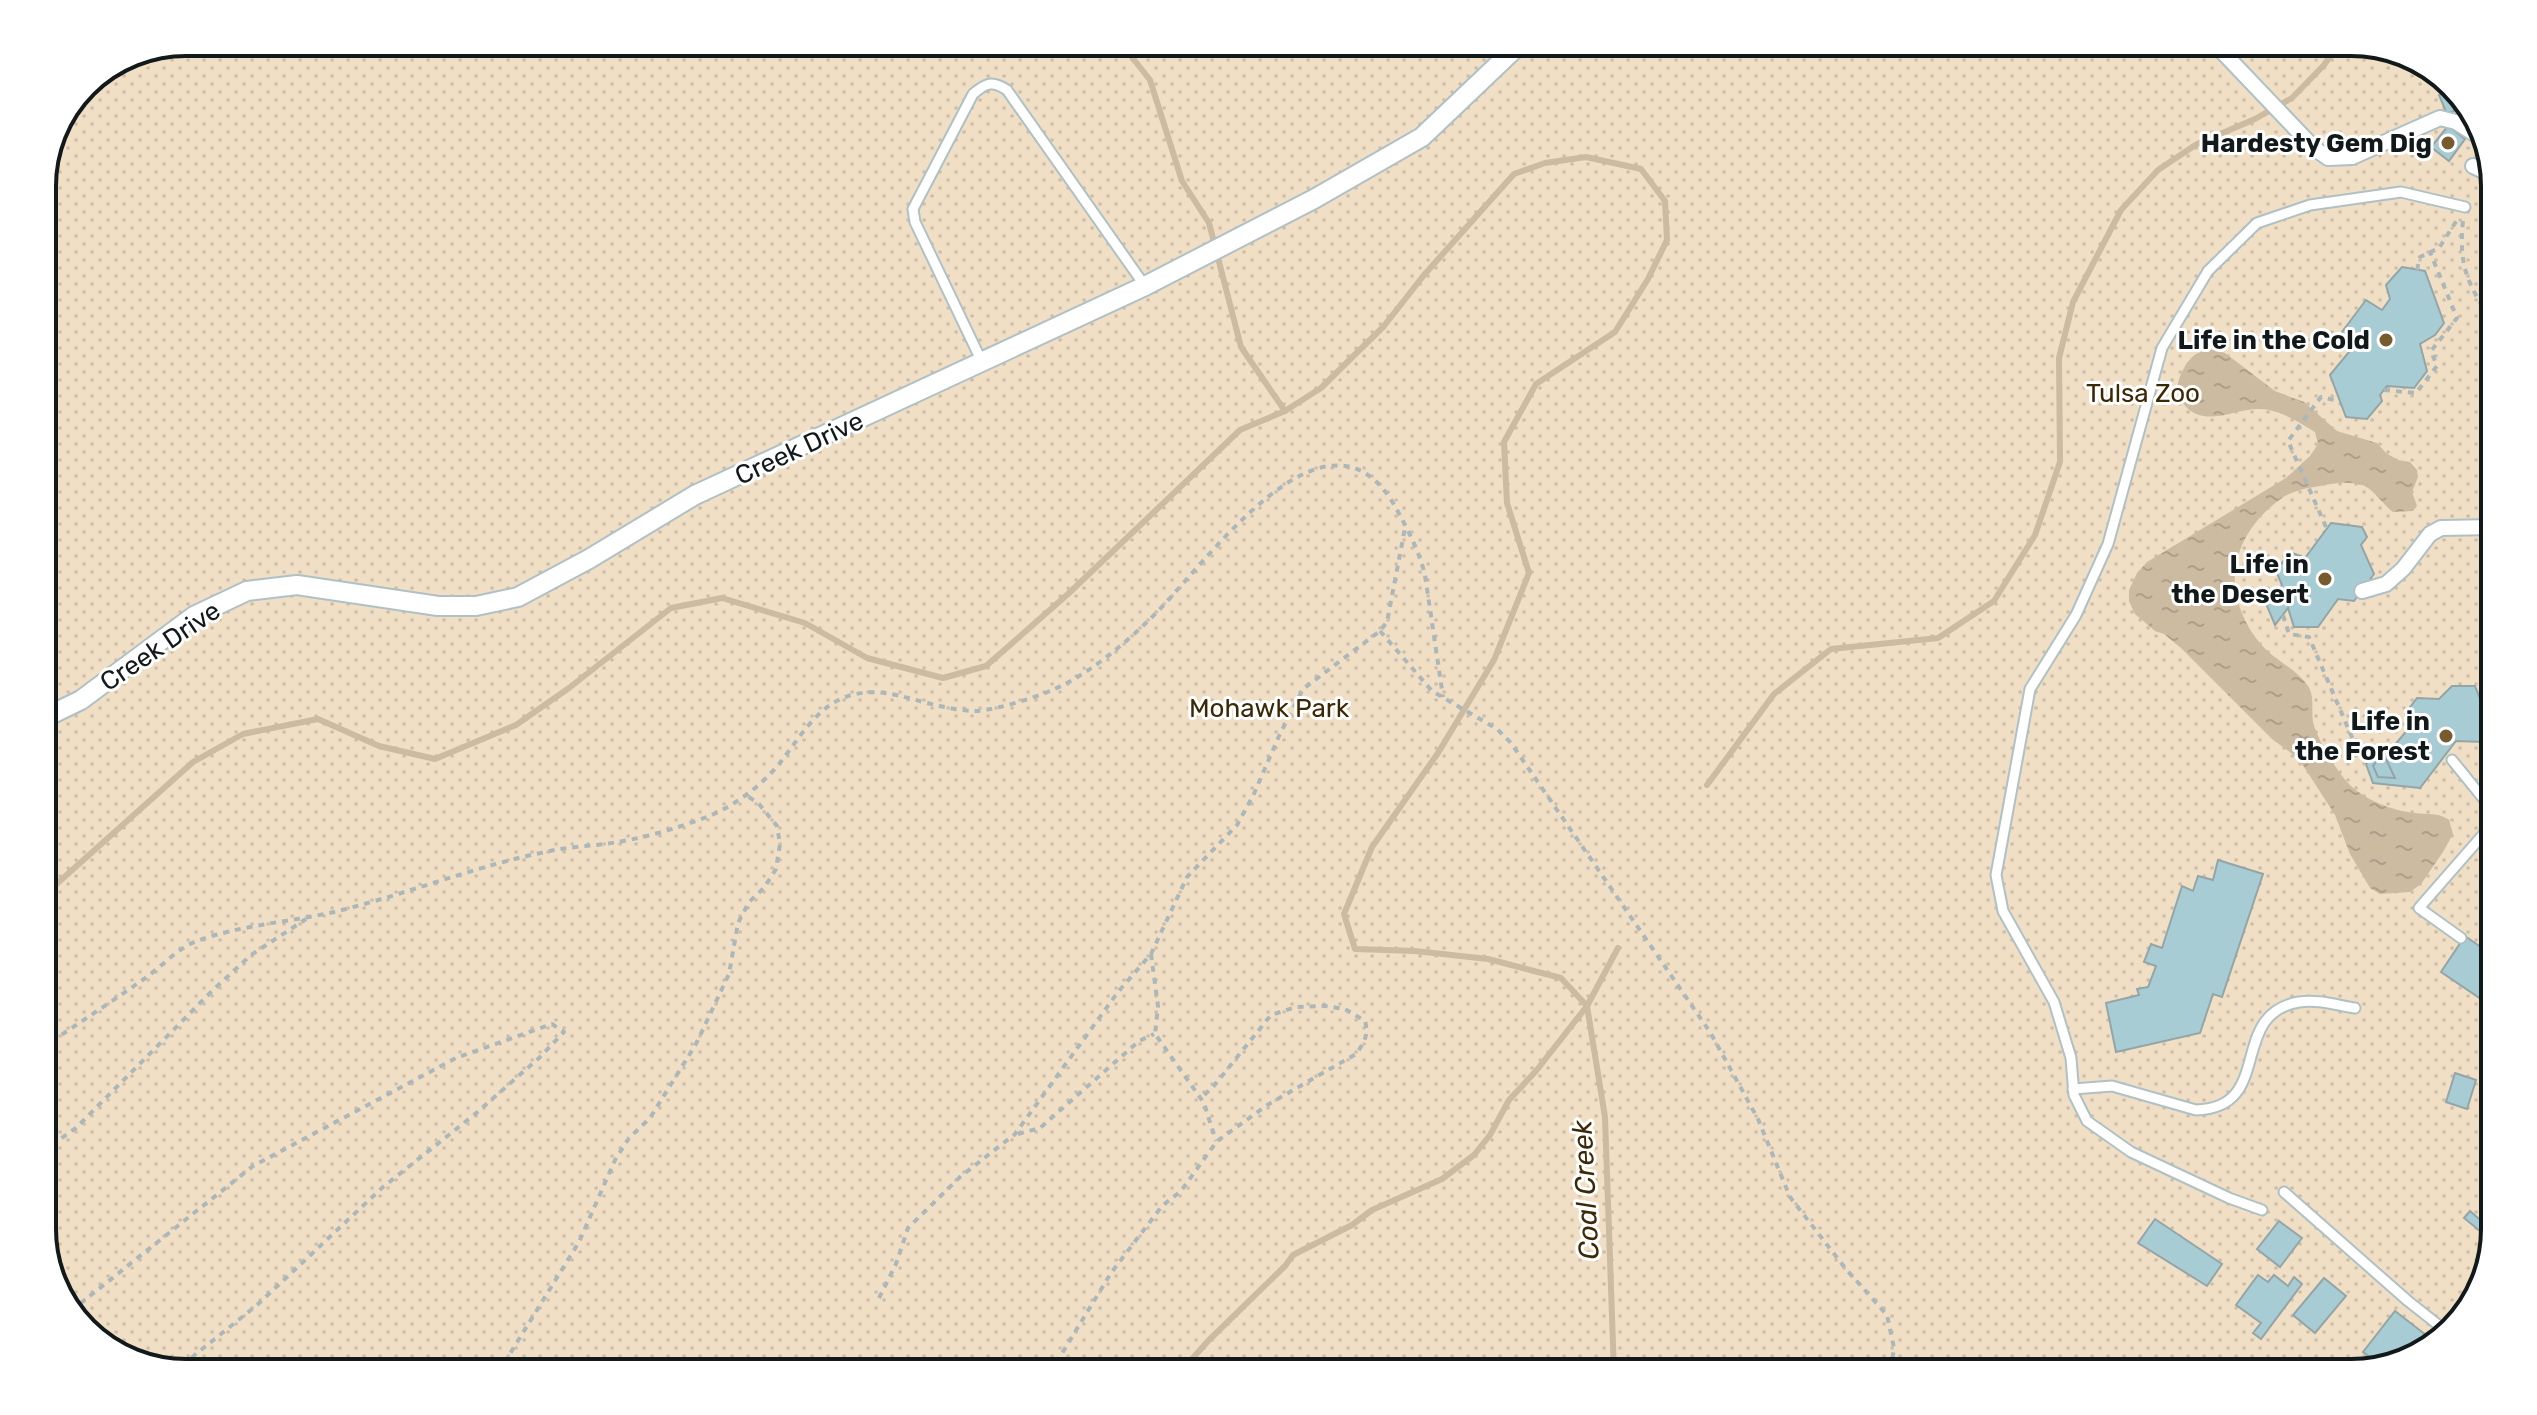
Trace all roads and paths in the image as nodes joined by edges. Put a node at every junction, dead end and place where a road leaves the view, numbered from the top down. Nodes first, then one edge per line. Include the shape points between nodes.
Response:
1 (1507, 56) edge
2 (2226, 56) edge
3 (2468, 130) edge
4 (2473, 166) dead end
5 (2479, 169) edge
6 (2465, 207) junction
7 (2430, 252) junction
8 (2417, 270) dead end
9 (1145, 286) junction
10 (2481, 305) edge
11 (982, 362) junction
12 (2384, 390) dead end
13 (2339, 401) dead end
14 (1405, 526) junction
15 (2326, 527) dead end
16 (2481, 527) edge
17 (2362, 591) dead end
18 (2283, 615) dead end
19 (1380, 631) junction
20 (1443, 697) junction
21 (56, 712) edge
22 (2374, 755) dead end
23 (2452, 760) dead end
24 (746, 795) junction
25 (2481, 796) edge
26 (2481, 837) edge
27 (310, 917) junction
28 (2461, 938) dead end
29 (1151, 954) junction
30 (2355, 1008) dead end
31 (1155, 1034) junction
32 (56, 1038) edge
33 (2073, 1089) junction
34 (1201, 1098) junction
35 (1015, 1134) junction
36 (1217, 1141) junction
37 (56, 1142) edge
38 (2284, 1192) dead end
39 (2262, 1210) dead end
40 (879, 1298) dead end
41 (80, 1304) edge
42 (2438, 1325) edge
43 (190, 1359) edge
44 (507, 1359) edge
45 (1059, 1359) edge
46 (1892, 1359) edge

1 - 9 street, Creek Drive via 1422,137
2 - 3 street via 2328,158 2352,157 2440,118
4 - 5 street
6 - 7 path via 2439,248
6 - 10 path via 2463,266
6 - 33 lane via 2401,192 2310,205 2257,223 2208,271 2162,348 2108,544 2076,615 2030,689 1996,875 2003,911 2054,1002 2071,1058
7 - 8 path via 2420,257
7 - 12 path via 2457,318 2431,351 2437,366 2416,393
9 - 11 street, Creek Drive
9 - 11 lane via 1007,90 984,85 973,94 913,209
11 - 21 street, Creek Drive via 695,495 518,597 476,606 438,606 297,585 247,591 194,616 81,700
13 - 15 path via 2321,397 2288,441
14 - 19 path via 1392,601
14 - 20 path via 1421,557
14 - 24 path via 1390,497 1361,469 1342,465 1302,472 1269,494 1149,621 1062,686 976,711 887,692 841,698 818,715
16 - 17 street via 2441,528 2386,584
18 - 22 path via 2289,634 2309,637 2357,749
19 - 20 path via 1414,673
19 - 29 path via 1303,689 1237,825 1187,877
20 - 46 path via 1497,729 1532,770 1710,1032 1758,1119 1790,1197 1887,1315
23 - 25 lane
24 - 27 path via 704,818 648,837 511,860
24 - 44 path via 777,826 776,869 738,923 729,974 696,1044 650,1118 615,1160 579,1242
26 - 28 lane via 2419,908
27 - 32 path via 192,942
27 - 37 path via 251,955
29 - 31 path via 1158,1006
29 - 35 path
30 - 33 lane via 2316,1001 2278,1010 2253,1041 2242,1087 2234,1098 2210,1110 2112,1086
31 - 34 path
31 - 35 path via 1139,1041 1040,1128
33 - 39 lane via 2087,1121 2131,1152
34 - 36 path
34 - 36 path via 1271,1015 1325,1006 1345,1009 1365,1021 1368,1031 1356,1054
35 - 40 path via 908,1228
36 - 45 path via 1111,1273
38 - 42 lane
41 - 43 path via 253,1166 456,1058 552,1024 564,1032

